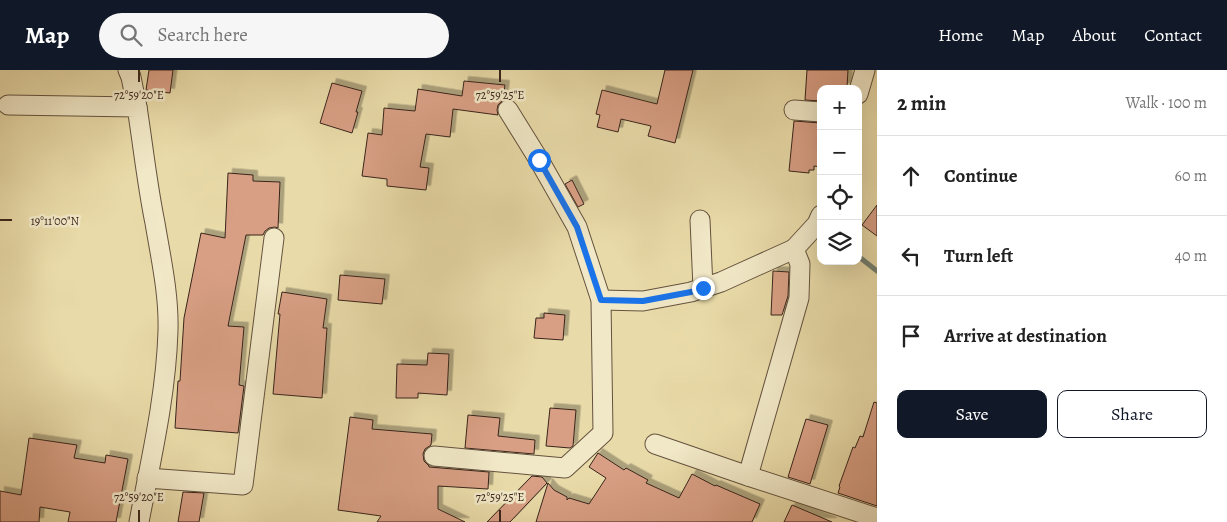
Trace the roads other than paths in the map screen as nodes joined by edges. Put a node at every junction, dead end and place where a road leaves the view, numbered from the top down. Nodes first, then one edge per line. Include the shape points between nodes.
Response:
1 (128, 70) edge
2 (865, 70) edge
3 (861, 85) edge
4 (8, 105) dead end
5 (137, 106) junction
6 (508, 110) dead end
7 (794, 110) dead end
8 (817, 112) edge
9 (700, 220) dead end
10 (819, 220) edge
11 (274, 238) dead end
12 (794, 249) junction
13 (703, 288) junction
14 (601, 300) junction
15 (655, 444) dead end
16 (434, 456) dead end
17 (748, 476) junction
18 (147, 478) junction
19 (877, 518) edge
20 (139, 522) edge

1 - 5 street
2 - 3 street
4 - 5 street
5 - 18 street via 163,263 168,330 163,386
6 - 14 street via 577,227
7 - 8 street
9 - 13 street
10 - 12 street
11 - 18 street via 243,485
12 - 13 street
12 - 17 street via 800,264 799,298
13 - 14 street via 643,301
14 - 16 street via 603,433 584,451 565,468
15 - 17 street
17 - 19 street
18 - 20 street

